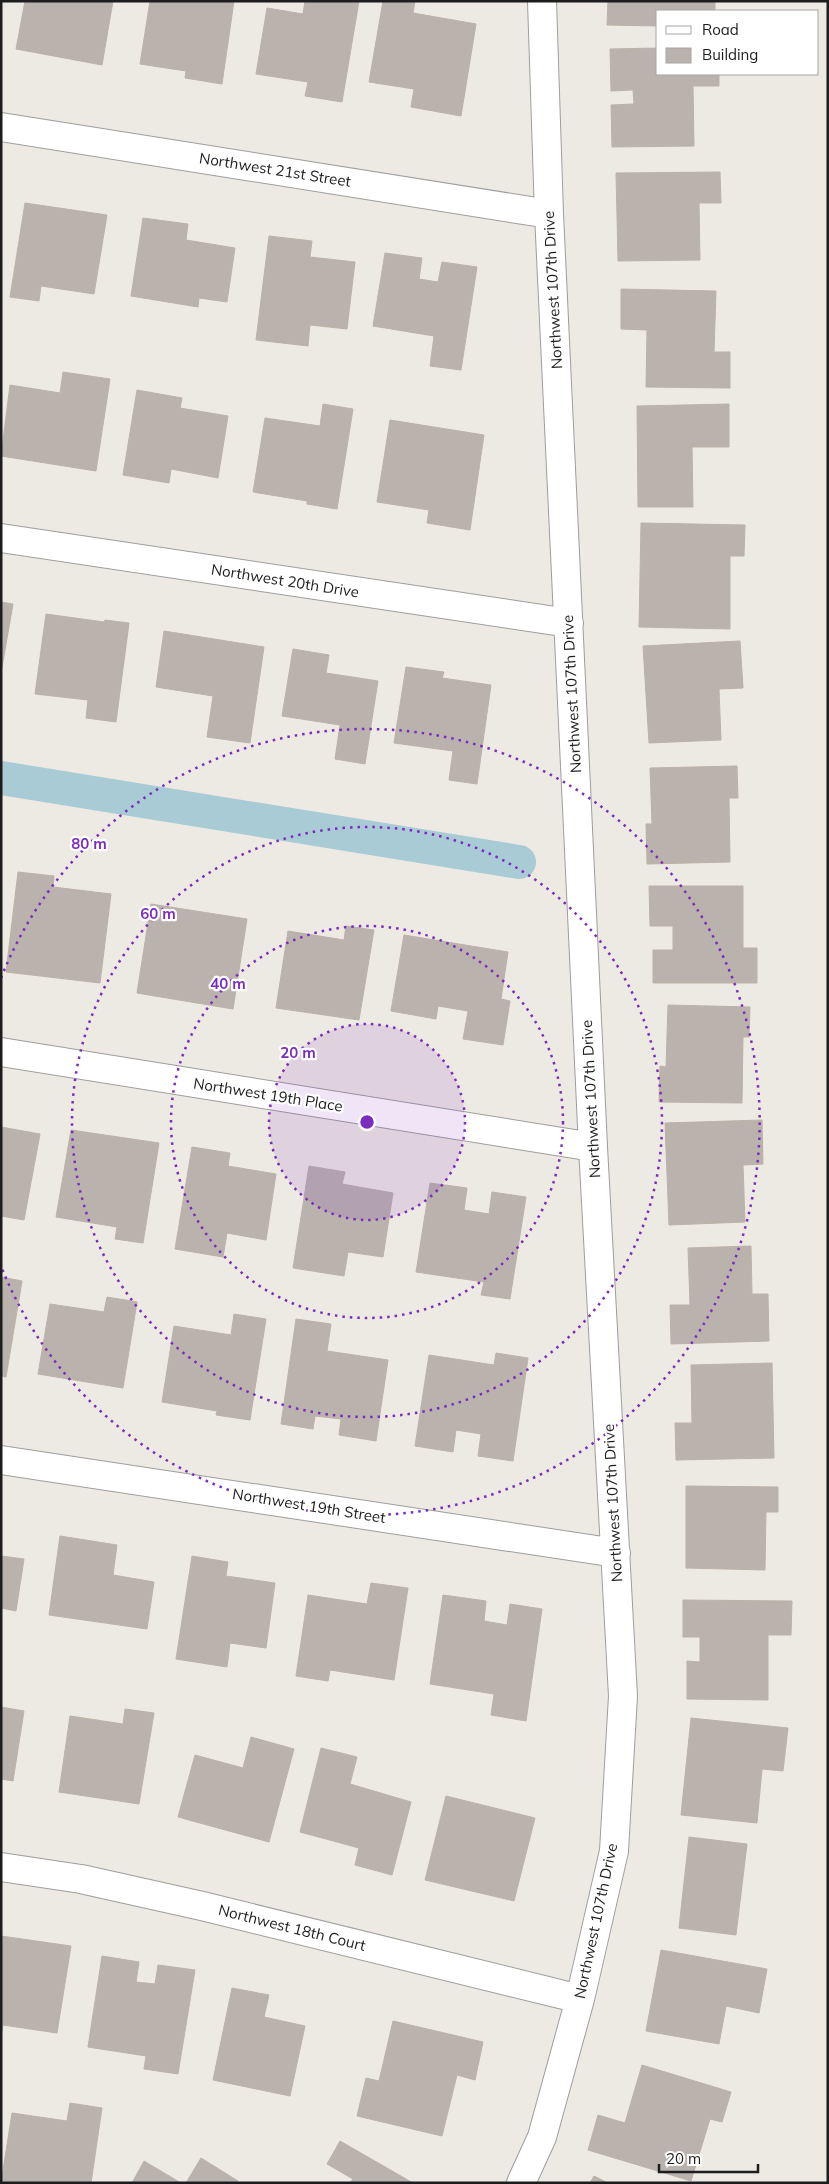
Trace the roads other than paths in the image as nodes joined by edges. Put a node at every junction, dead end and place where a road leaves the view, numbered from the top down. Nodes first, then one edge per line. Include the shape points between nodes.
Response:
1 (542, 1) edge
2 (1, 127) edge
3 (549, 214) junction
4 (1, 538) edge
5 (569, 624) junction
6 (1, 1052) edge
7 (593, 1147) junction
8 (1, 1460) edge
9 (616, 1552) junction
10 (1, 1867) edge
11 (580, 1999) junction
12 (521, 2183) edge

1 - 3 street, Northwest 107th Drive
2 - 3 street, Northwest 21st Street
3 - 5 street, Northwest 107th Drive
4 - 5 street, Northwest 20th Drive
5 - 7 street, Northwest 107th Drive
6 - 7 street, Northwest 19th Place
7 - 9 street, Northwest 107th Drive
8 - 9 street, Northwest 19th Street
9 - 11 street, Northwest 107th Drive via 623,1696 614,1850
10 - 11 street, Northwest 18th Court via 81,1879 202,1906
11 - 12 street, Northwest 107th Drive via 542,2136

